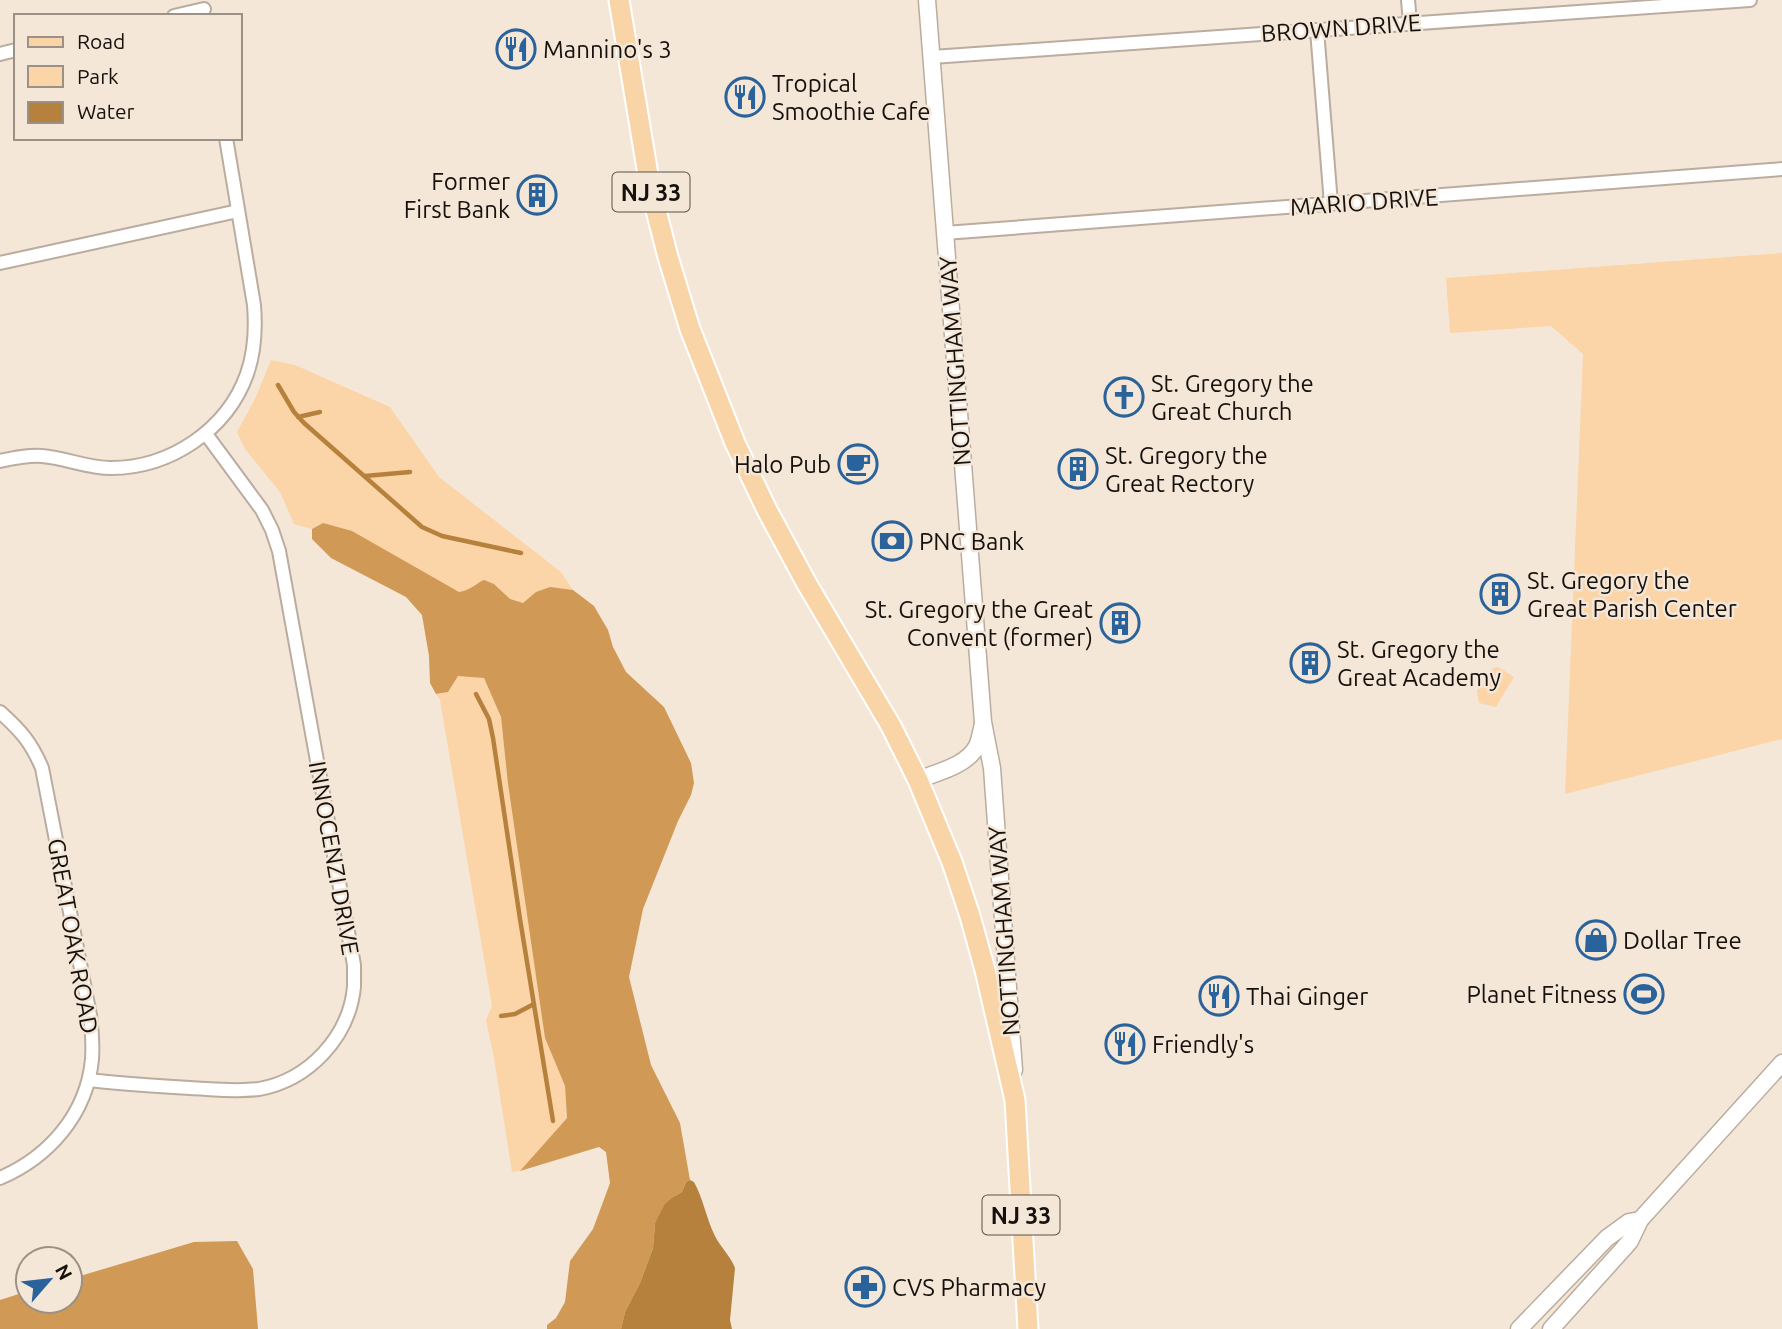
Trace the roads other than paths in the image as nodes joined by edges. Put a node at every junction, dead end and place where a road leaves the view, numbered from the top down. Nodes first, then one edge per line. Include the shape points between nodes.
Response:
1 (619, 0) edge
2 (928, 0) edge
3 (1408, 0) edge
4 (1750, 0) edge
5 (1707, 1) edge
6 (204, 8) edge
7 (182, 14) edge
8 (1410, 23) junction
9 (1317, 30) junction
10 (932, 57) junction
11 (226, 140) edge
12 (1782, 169) edge
13 (1331, 204) junction
14 (238, 211) junction
15 (945, 233) junction
16 (0, 263) edge
17 (206, 433) junction
18 (0, 461) edge
19 (0, 712) edge
20 (984, 722) junction
21 (918, 780) junction
22 (1782, 1063) edge
23 (89, 1080) junction
24 (1015, 1100) junction
25 (0, 1178) edge
26 (1640, 1220) junction
27 (1028, 1329) edge
28 (1519, 1329) edge
29 (1551, 1329) edge

1 - 21 main road, NJ 33 via 650,187 690,329 767,510
2 - 10 street, NOTTINGHAM WAY
3 - 8 street
4 - 5 street, BROWN DRIVE
5 - 8 street, BROWN DRIVE
6 - 7 street
8 - 9 street, BROWN DRIVE
9 - 10 street, BROWN DRIVE
9 - 13 street
10 - 15 street, NOTTINGHAM WAY
11 - 14 street
12 - 13 street, MARIO DRIVE
13 - 15 street, MARIO DRIVE
14 - 16 street
14 - 17 street via 254,305 253,350 236,397
15 - 20 street, NOTTINGHAM WAY
17 - 18 street via 175,454 132,467 85,466 41,456
17 - 23 street, INNOCENZI DRIVE via 262,510 279,551 354,965 354,987 346,1018 331,1045 316,1061 278,1084 241,1090
19 - 23 street, GREAT OAK ROAD via 26,736 42,768 90,1016
20 - 21 street, NOTTINGHAM WAY via 968,757
20 - 24 street, NOTTINGHAM WAY via 992,768
21 - 24 main road, NJ 33 via 970,916
22 - 26 street
23 - 25 street, GREAT OAK ROAD via 80,1105 53,1143 37,1158
24 - 27 main road, NJ 33
26 - 28 street via 1629,1222 1607,1238
26 - 29 street via 1630,1241

